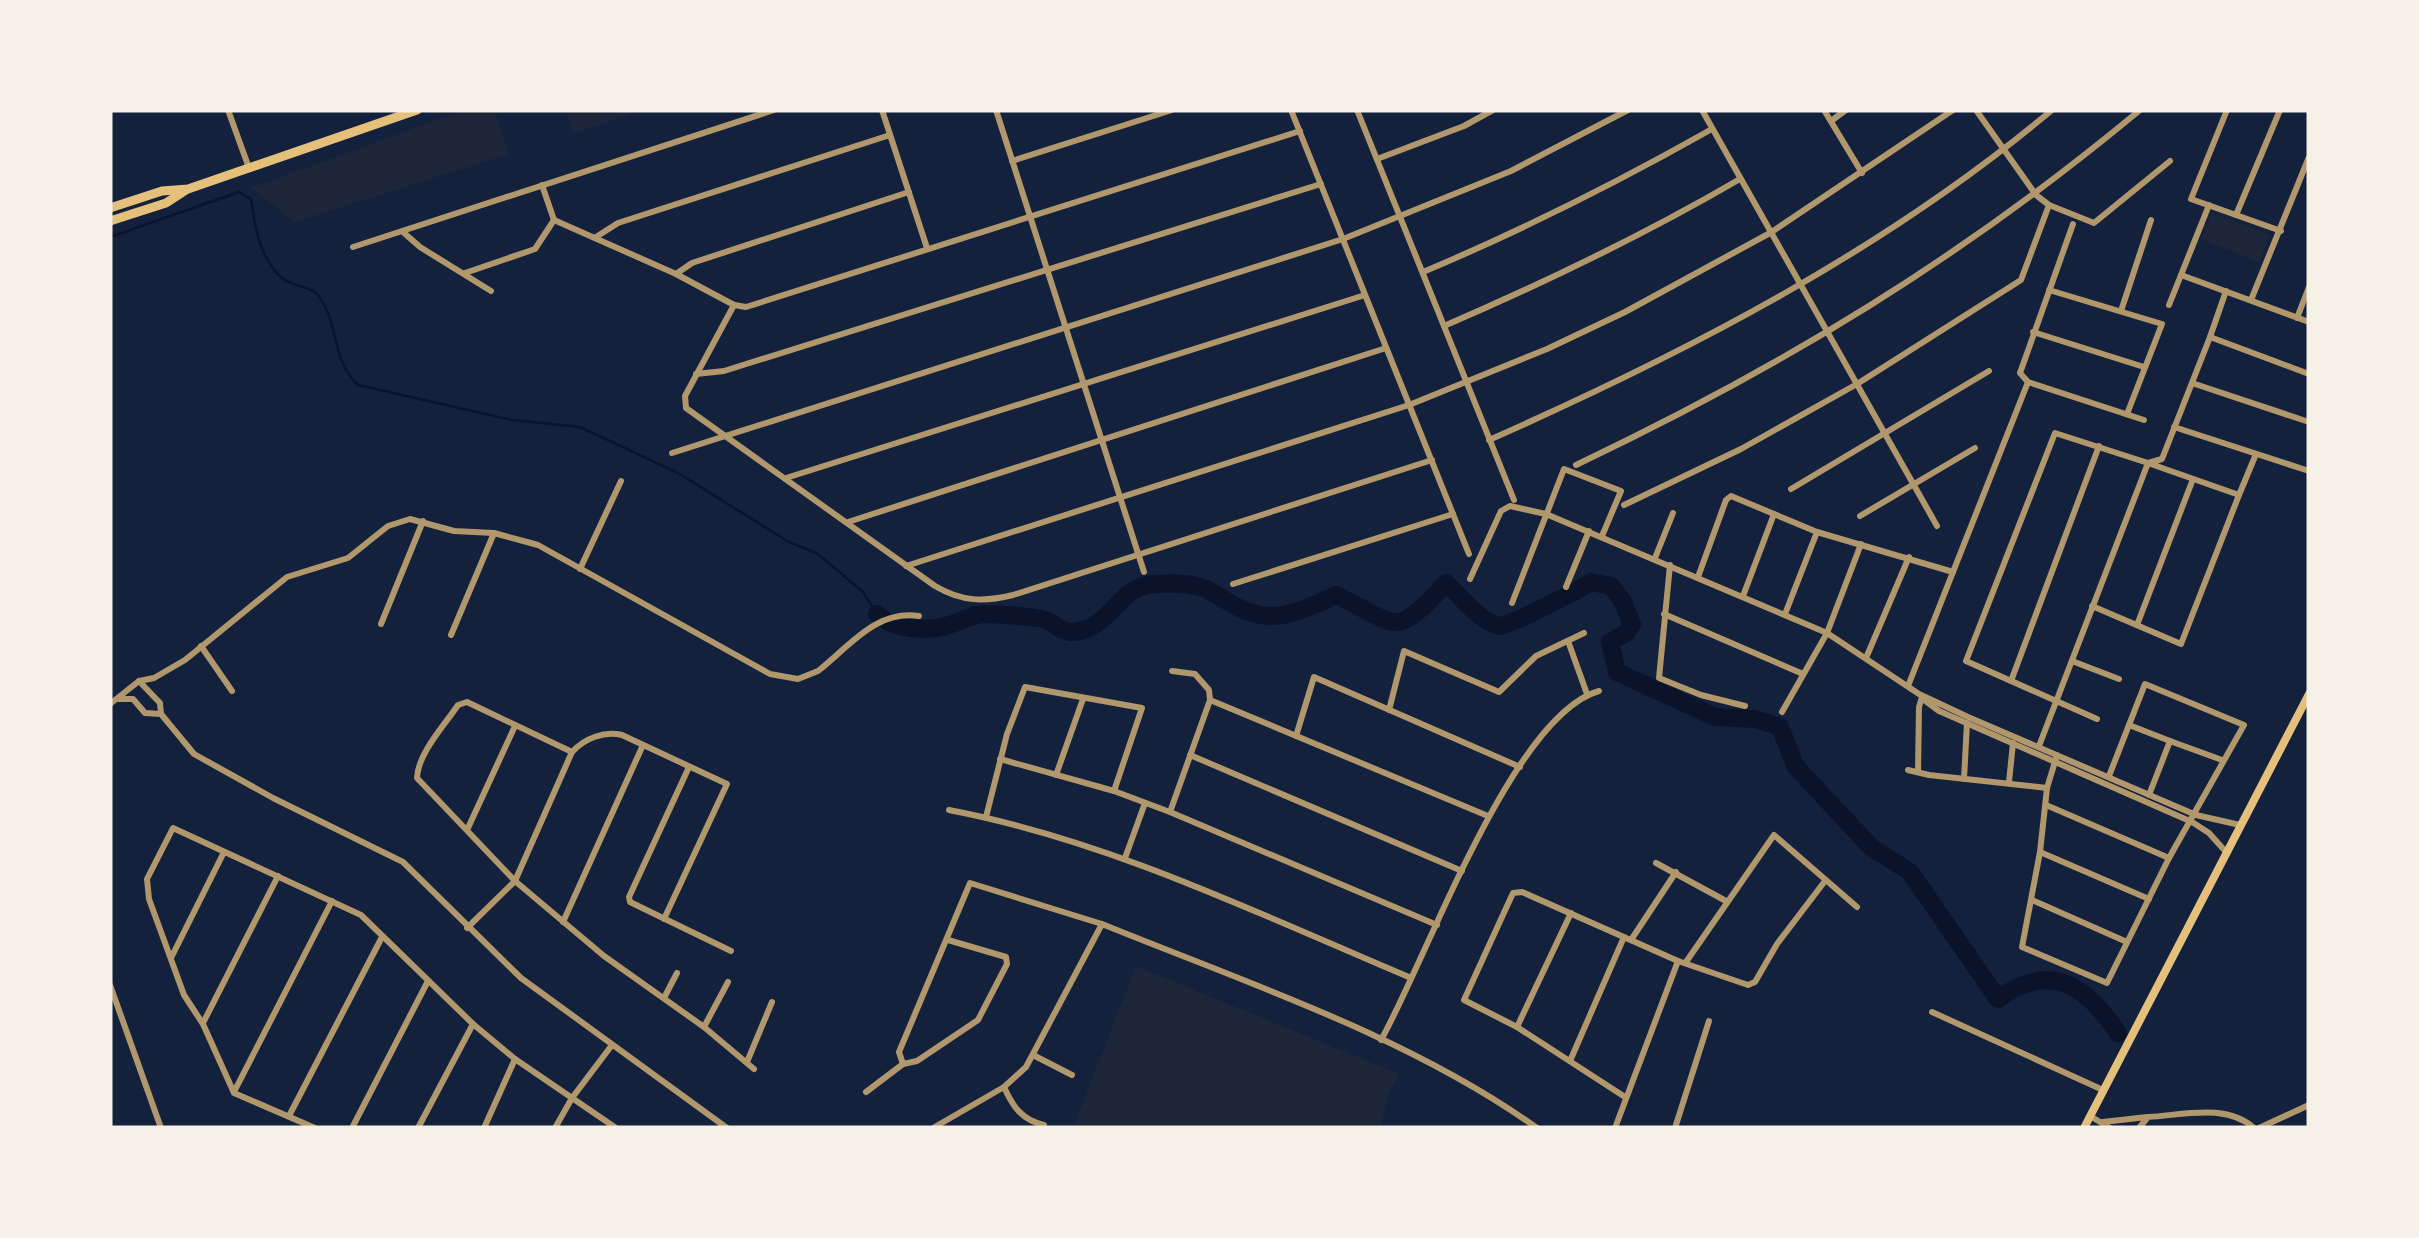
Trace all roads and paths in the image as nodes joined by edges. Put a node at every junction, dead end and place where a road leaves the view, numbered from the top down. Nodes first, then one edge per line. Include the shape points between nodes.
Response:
1 (416, 110) edge
2 (774, 110) edge
3 (882, 110) edge
4 (996, 110) edge
5 (1172, 110) edge
6 (1291, 110) edge
7 (1357, 110) edge
8 (1494, 110) edge
9 (1628, 110) edge
10 (1702, 110) edge
11 (1824, 110) edge
12 (1846, 110) edge
13 (1953, 110) edge
14 (1976, 110) edge
15 (2052, 110) edge
16 (2140, 110) edge
17 (2226, 110) edge
18 (2280, 110) edge
19 (228, 111) edge
20 (1830, 121) junction
21 (1712, 130) junction
22 (1300, 131) junction
23 (890, 136) junction
24 (2003, 147) junction
25 (2309, 157) edge
26 (1377, 159) junction
27 (1012, 161) junction
28 (2170, 161) dead end
29 (248, 168) junction
30 (1862, 173) junction
31 (1740, 180) junction
32 (1321, 184) junction
33 (542, 185) junction
34 (908, 192) junction
35 (2036, 194) junction
36 (164, 197) junction
37 (2049, 205) junction
38 (2208, 206) junction
39 (110, 208) edge
40 (1029, 215) junction
41 (2236, 215) junction
42 (1402, 217) junction
43 (554, 220) junction
44 (2151, 220) dead end
45 (110, 221) edge
46 (2073, 224) dead end
47 (2281, 231) junction
48 (403, 232) junction
49 (1770, 233) junction
50 (596, 237) junction
51 (1343, 240) junction
52 (352, 246) dead end
53 (927, 248) junction
54 (1047, 271) junction
55 (1423, 272) junction
56 (466, 273) junction
57 (676, 274) junction
58 (2181, 274) junction
59 (1800, 284) junction
60 (2309, 287) edge
61 (2049, 290) junction
62 (2226, 290) junction
63 (491, 291) dead end
64 (1365, 295) junction
65 (2252, 300) junction
66 (734, 305) junction
67 (2169, 306) dead end
68 (2121, 311) junction
69 (2297, 318) junction
70 (2309, 322) edge
71 (1444, 326) junction
72 (1066, 328) junction
73 (2033, 332) junction
74 (1828, 334) junction
75 (2210, 337) junction
76 (1386, 348) junction
77 (2144, 367) junction
78 (1989, 372) dead end
79 (696, 374) junction
80 (2309, 374) edge
81 (2028, 382) junction
82 (1467, 383) junction
83 (2192, 383) junction
84 (1084, 384) junction
85 (1858, 384) junction
86 (1409, 405) junction
87 (2127, 414) junction
88 (2144, 420) dead end
89 (2309, 422) edge
90 (2174, 427) junction
91 (727, 436) junction
92 (1886, 436) junction
93 (1101, 439) junction
94 (1489, 440) junction
95 (2099, 446) junction
96 (1975, 448) dead end
97 (672, 453) dead end
98 (2256, 454) junction
99 (1432, 460) junction
100 (2148, 463) junction
101 (1576, 464) dead end
102 (2309, 471) edge
103 (786, 478) junction
104 (2193, 480) junction
105 (622, 481) dead end
106 (1914, 486) junction
107 (1791, 490) dead end
108 (2239, 495) junction
109 (1120, 497) junction
110 (1514, 500) dead end
111 (1624, 505) dead end
112 (1673, 513) dead end
113 (1453, 514) junction
114 (1546, 514) junction
115 (1774, 514) junction
116 (1860, 516) dead end
117 (423, 521) junction
118 (848, 522) junction
119 (1937, 526) dead end
120 (1590, 531) junction
121 (1817, 532) junction
122 (494, 534) junction
123 (1602, 536) junction
124 (1861, 544) junction
125 (1139, 554) junction
126 (1469, 554) dead end
127 (1654, 558) junction
128 (1909, 558) junction
129 (1670, 565) junction
130 (906, 566) junction
131 (580, 570) junction
132 (1144, 572) dead end
133 (1953, 572) junction
134 (1698, 577) junction
135 (1470, 579) dead end
136 (1232, 584) dead end
137 (1566, 587) dead end
138 (1743, 596) junction
139 (1512, 603) dead end
140 (2092, 606) junction
141 (1664, 614) junction
142 (1785, 614) junction
143 (919, 616) dead end
144 (382, 624) dead end
145 (2137, 625) junction
146 (1827, 632) junction
147 (1584, 634) dead end
148 (451, 635) dead end
149 (1568, 641) junction
150 (201, 646) junction
151 (1866, 658) junction
152 (2072, 661) junction
153 (1172, 672) dead end
154 (1803, 674) junction
155 (2119, 679) dead end
156 (140, 681) junction
157 (2012, 681) junction
158 (1908, 686) junction
159 (232, 691) dead end
160 (1599, 691) dead end
161 (1587, 694) junction
162 (2309, 694) edge
163 (1921, 696) junction
164 (1083, 699) junction
165 (1210, 700) junction
166 (113, 701) edge
167 (2057, 703) junction
168 (1744, 706) dead end
169 (1389, 710) junction
170 (1782, 712) dead end
171 (161, 714) junction
172 (2096, 720) dead end
173 (1967, 723) junction
174 (2128, 725) junction
175 (516, 726) junction
176 (1296, 736) junction
177 (2014, 740) junction
178 (2170, 741) junction
179 (643, 745) junction
180 (2038, 746) junction
181 (572, 752) junction
182 (1190, 756) junction
183 (2056, 758) junction
184 (1000, 759) junction
185 (2222, 760) junction
186 (1520, 767) junction
187 (690, 768) junction
188 (1908, 770) dead end
189 (1918, 772) junction
190 (1056, 775) junction
191 (2108, 776) junction
192 (1964, 779) junction
193 (2008, 782) junction
194 (2047, 788) junction
195 (1114, 791) junction
196 (2149, 794) junction
197 (1146, 803) junction
198 (2046, 805) junction
199 (949, 810) dead end
200 (1170, 812) junction
201 (1488, 816) junction
202 (986, 817) junction
203 (2194, 818) junction
204 (2240, 825) junction
205 (468, 828) junction
206 (224, 852) junction
207 (2040, 852) junction
208 (2226, 852) junction
209 (1125, 858) junction
210 (2169, 858) junction
211 (1656, 863) dead end
212 (1462, 870) junction
213 (1676, 872) junction
214 (278, 876) junction
215 (515, 881) junction
216 (1825, 881) junction
217 (2148, 899) junction
218 (2032, 900) junction
219 (332, 901) junction
220 (1726, 901) junction
221 (1857, 906) dead end
222 (1571, 913) junction
223 (664, 919) junction
224 (563, 922) junction
225 (1102, 924) junction
226 (1436, 925) junction
227 (467, 928) junction
228 (382, 937) junction
229 (1627, 938) junction
230 (948, 940) junction
231 (2126, 942) junction
232 (731, 951) dead end
233 (172, 957) junction
234 (1682, 961) junction
235 (677, 973) dead end
236 (1411, 978) junction
237 (428, 981) junction
238 (728, 982) dead end
239 (110, 985) edge
240 (664, 998) junction
241 (772, 1002) dead end
242 (1932, 1012) dead end
243 (1710, 1021) dead end
244 (202, 1024) junction
245 (473, 1024) junction
246 (704, 1027) junction
247 (1517, 1027) junction
248 (1382, 1040) junction
249 (612, 1045) junction
250 (1034, 1055) junction
251 (515, 1058) junction
252 (1570, 1061) junction
253 (747, 1062) junction
254 (903, 1064) junction
255 (754, 1069) dead end
256 (1072, 1075) dead end
257 (1004, 1086) junction
258 (2103, 1090) junction
259 (866, 1092) dead end
260 (234, 1093) junction
261 (572, 1098) junction
262 (1625, 1098) junction
263 (2309, 1105) edge
264 (289, 1116) junction
265 (2090, 1116) junction
266 (2148, 1116) junction
267 (1044, 1125) dead end
268 (2107, 1125) edge
269 (161, 1128) edge
270 (315, 1128) edge
271 (352, 1128) edge
272 (418, 1128) edge
273 (484, 1128) edge
274 (556, 1128) edge
275 (616, 1128) edge
276 (727, 1128) edge
277 (934, 1128) edge
278 (1536, 1128) edge
279 (1615, 1128) edge
280 (1674, 1128) edge
281 (2084, 1128) edge
282 (2138, 1128) edge
283 (2256, 1128) edge

1 - 29 main road
2 - 33 street
3 - 23 street
4 - 27 street
5 - 27 street
6 - 22 street
7 - 26 street
8 - 26 street
9 - 42 street via 1511,171
10 - 21 street
11 - 20 street
12 - 20 street
13 - 30 street
14 - 24 street
15 - 24 street
16 - 35 street
17 - 38 street via 2192,198
18 - 41 street
19 - 29 street
20 - 30 street
21 - 31 street
21 - 55 street via 1561,210
22 - 32 street
22 - 40 street
23 - 34 street
23 - 50 street via 618,223
24 - 35 street
24 - 59 street
25 - 47 street
26 - 42 street
27 - 40 street
28 - 37 street via 2096,223
29 - 36 main road
30 - 49 street
31 - 49 street
31 - 71 street via 1651,231
32 - 51 street
32 - 54 street
33 - 43 street
33 - 48 street
34 - 53 street
34 - 57 street via 692,263
35 - 37 street
35 - 74 street
36 - 39 main road
36 - 45 main road
37 - 85 street via 2020,280
38 - 41 street
38 - 58 street
40 - 53 street
40 - 54 street
41 - 47 street
42 - 51 street
42 - 55 street
43 - 50 street
43 - 56 street via 534,249
44 - 68 street
46 - 61 street
47 - 65 street
48 - 52 street
48 - 56 street
49 - 59 street
49 - 82 street via 1624,312
50 - 57 street
51 - 64 street
51 - 72 street
53 - 66 street via 751,306
54 - 72 street
54 - 79 street via 724,371
55 - 71 street
56 - 63 street
57 - 66 street
58 - 62 street
58 - 67 street
59 - 74 street
59 - 94 street via 1688,347
60 - 69 street
61 - 68 street
61 - 73 street
62 - 65 street
62 - 75 street
64 - 76 street
64 - 84 street
65 - 69 street
66 - 79 street
68 - 77 street via 2162,324
69 - 70 street
71 - 82 street
72 - 84 street
72 - 91 street
73 - 77 street
73 - 81 street via 2019,370
74 - 85 street
74 - 101 street
75 - 80 street
75 - 83 street
76 - 86 street
76 - 93 street
77 - 87 street
78 - 92 street
79 - 91 street via 686,408
81 - 87 street
81 - 133 street
82 - 86 street
82 - 94 street
83 - 89 street
83 - 90 street
84 - 93 street
84 - 103 street
85 - 92 street
85 - 111 street
86 - 99 street
86 - 109 street
87 - 88 street
90 - 98 street
90 - 100 street via 2162,460
91 - 97 street
91 - 103 street
92 - 106 street
92 - 107 street
93 - 109 street
93 - 118 street
94 - 110 street
95 - 100 street
95 - 157 street
95 - 157 street via 2056,433 1966,661
96 - 106 street
98 - 102 street
98 - 108 street
99 - 113 street
99 - 125 street
100 - 104 street
100 - 140 street
103 - 118 street
104 - 108 street
104 - 145 street
105 - 131 street
106 - 116 street
106 - 119 street
108 - 145 street via 2181,644
109 - 125 street
109 - 130 street
112 - 127 street
113 - 126 street
113 - 136 street
114 - 120 street
114 - 123 street via 1564,469 1619,489
114 - 135 street via 1501,510
114 - 139 street
115 - 121 street
115 - 134 street via 1728,497
115 - 138 street
117 - 122 street
117 - 144 street
117 - 150 street via 388,526 348,558 287,577
118 - 130 street
120 - 123 street
120 - 137 street
121 - 124 street
121 - 142 street
122 - 131 street via 548,549
122 - 148 street
123 - 127 street
124 - 128 street
124 - 146 street
125 - 130 street via 984,601 949,594
125 - 132 street
127 - 129 street
128 - 133 street
128 - 151 street
129 - 134 street
129 - 141 street
131 - 143 street via 788,680 818,671 888,616
133 - 158 street
134 - 138 street
138 - 142 street
140 - 145 street
140 - 152 street
141 - 154 street
141 - 168 street via 1661,681
142 - 146 street
146 - 151 street
146 - 154 street
147 - 149 street
149 - 161 street
149 - 169 street via 1536,656 1496,692 1404,652
150 - 156 street via 164,673
150 - 159 street
151 - 158 street
152 - 155 street
152 - 167 street
153 - 165 street via 1196,674
154 - 170 street
156 - 166 street
156 - 171 street via 160,703
157 - 167 street
158 - 163 street
160 - 161 street
161 - 186 street via 1558,716
162 - 204 main road
163 - 173 street
163 - 177 street
163 - 189 street
164 - 184 street via 1024,688
164 - 190 street
164 - 195 street via 1142,708
165 - 176 street
165 - 182 street
166 - 171 street via 133,699 145,713
167 - 172 street
167 - 180 street
169 - 176 street via 1314,678
169 - 186 street
171 - 227 street via 194,754 403,862
173 - 177 street
173 - 192 street
174 - 178 street
174 - 185 street via 2148,684 2243,724
174 - 191 street
175 - 181 street
175 - 205 street
175 - 205 street via 479,706 458,705 420,764 417,778
176 - 201 street
177 - 180 street
177 - 183 street
177 - 193 street
178 - 185 street
178 - 196 street
179 - 181 street via 610,733
179 - 187 street
179 - 224 street
180 - 183 street
181 - 215 street
182 - 200 street
182 - 212 street
183 - 191 street
183 - 194 street
183 - 203 street
184 - 190 street
184 - 202 street
185 - 203 street
186 - 201 street
187 - 223 street via 630,890 630,902
187 - 223 street via 726,784
188 - 189 street
189 - 192 street
190 - 195 street
191 - 196 street
192 - 193 street
193 - 194 street
194 - 198 street
195 - 197 street
196 - 203 street
197 - 200 street
197 - 209 street
198 - 207 street
198 - 210 street
199 - 202 street
200 - 226 street
201 - 212 street
202 - 209 street
203 - 204 street
203 - 208 street
203 - 210 street
204 - 208 main road
205 - 215 street
206 - 214 street
206 - 233 street
206 - 233 street via 174,828 151,868 148,899
207 - 217 street
207 - 218 street
208 - 258 main road
209 - 236 street
210 - 217 street
211 - 213 street
212 - 226 street
213 - 220 street
213 - 229 street
214 - 219 street
214 - 244 street
215 - 224 street
215 - 227 street
216 - 220 street via 1775,834
216 - 221 street
216 - 234 street via 1751,985
217 - 231 street
218 - 231 street
218 - 231 street via 2022,948 2107,982
219 - 228 street via 361,915
219 - 260 street
220 - 234 street
222 - 229 street
222 - 247 street
222 - 247 street via 1515,892 1464,1000
223 - 232 street
224 - 240 street
225 - 230 street via 970,883
225 - 248 street
225 - 250 street
226 - 236 street
227 - 249 street via 521,978
228 - 237 street
228 - 264 street
229 - 234 street
229 - 252 street
230 - 254 street via 899,1052
230 - 254 street via 1006,957 1007,964 978,1020
233 - 244 street
234 - 262 street
235 - 240 street
236 - 248 street
237 - 245 street
237 - 271 street
238 - 246 street
239 - 269 street
240 - 246 street
241 - 253 street
242 - 258 street
243 - 280 street
244 - 260 street
245 - 251 street
245 - 272 street
246 - 253 street
247 - 252 street
248 - 278 street via 1489,1094
249 - 261 street
249 - 276 street
250 - 256 street
250 - 257 street
251 - 261 street
251 - 273 street
252 - 262 street
253 - 255 street
254 - 259 street
257 - 267 street via 1022,1116
257 - 277 street
258 - 265 main road
260 - 264 street
261 - 274 street
261 - 275 street
262 - 279 street
263 - 283 street
264 - 270 street
265 - 268 street
265 - 281 main road
266 - 268 street
266 - 282 street
266 - 283 street via 2221,1112

